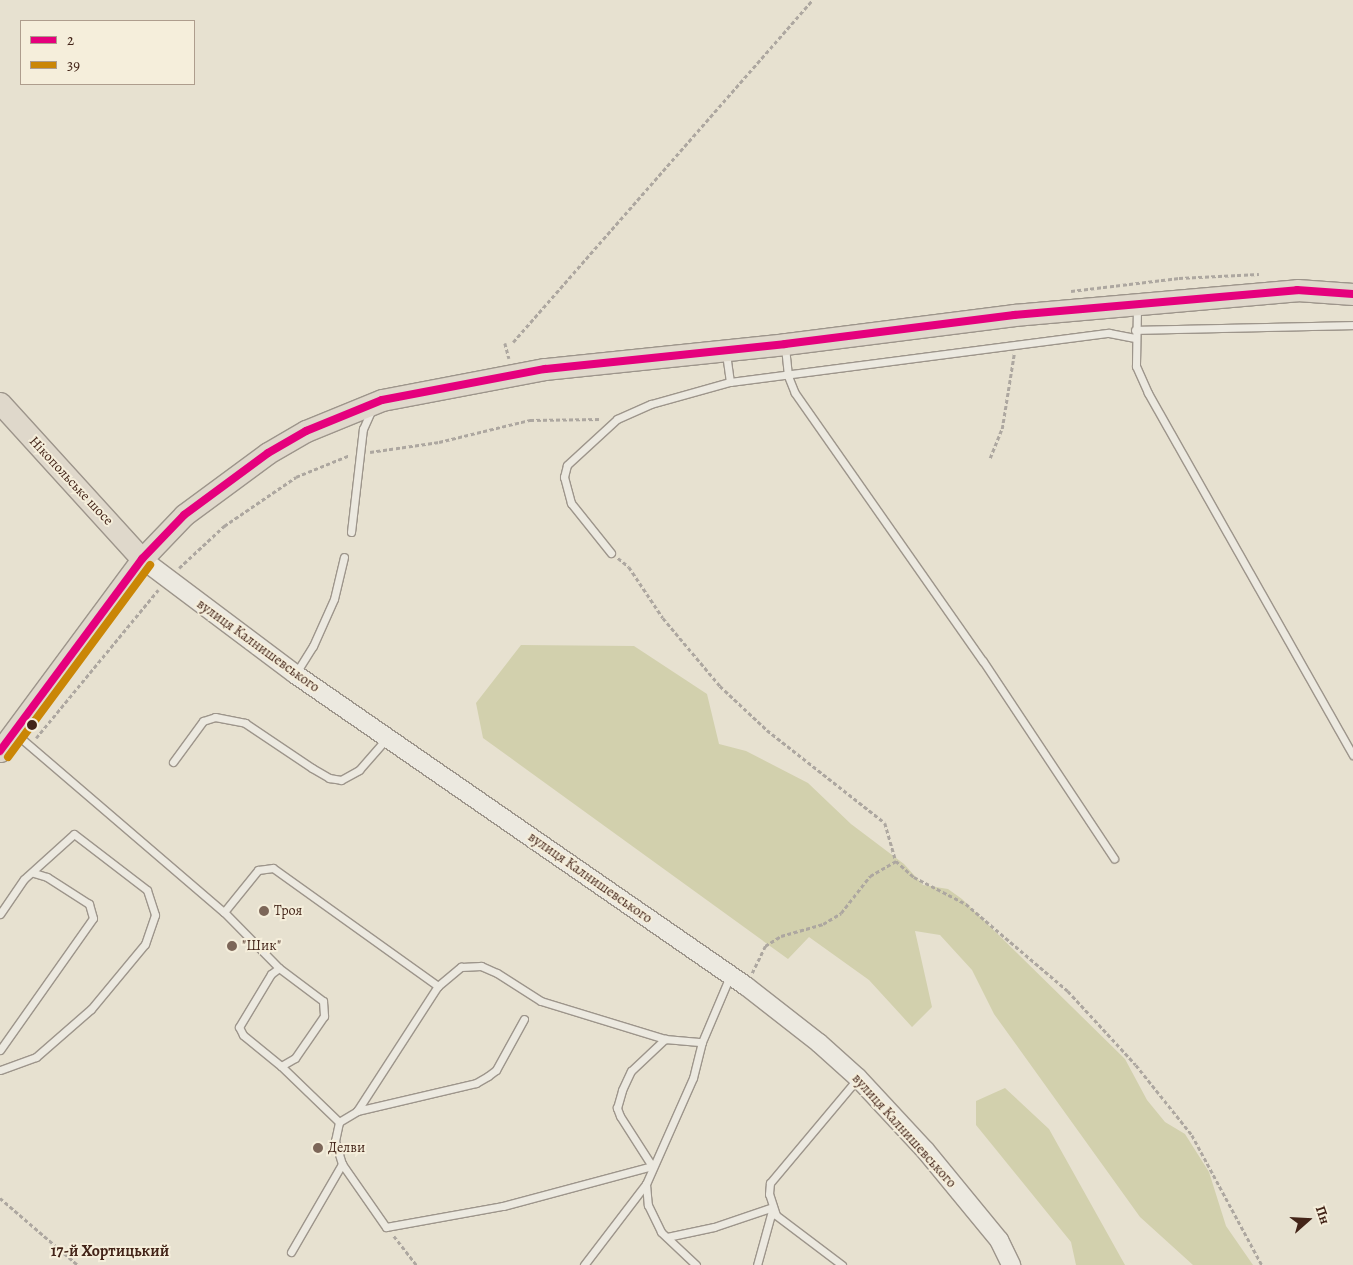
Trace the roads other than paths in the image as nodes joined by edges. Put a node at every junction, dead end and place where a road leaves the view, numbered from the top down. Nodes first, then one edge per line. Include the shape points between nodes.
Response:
1 (1353, 294) edge
2 (1138, 302) junction
3 (1353, 325) edge
4 (1134, 334) junction
5 (785, 344) junction
6 (726, 350) junction
7 (788, 376) junction
8 (730, 382) junction
9 (382, 400) junction
10 (0, 404) edge
11 (351, 532) dead end
12 (611, 553) road end
13 (344, 557) dead end
14 (142, 559) junction
15 (295, 674) junction
16 (14, 732) junction
17 (387, 738) junction
18 (0, 751) edge
19 (1353, 755) edge
20 (173, 762) dead end
21 (1114, 858) dead end
22 (34, 874) junction
23 (224, 912) junction
24 (0, 914) edge
25 (279, 968) junction
26 (730, 976) junction
27 (438, 986) junction
28 (524, 1019) dead end
29 (665, 1039) junction
30 (702, 1042) junction
31 (0, 1050) edge
32 (281, 1066) junction
33 (0, 1070) edge
34 (858, 1078) junction
35 (357, 1112) junction
36 (339, 1122) junction
37 (342, 1164) junction
38 (652, 1166) junction
39 (646, 1184) junction
40 (773, 1207) junction
41 (667, 1238) junction
42 (291, 1252) dead end
43 (584, 1265) edge
44 (696, 1265) edge
45 (757, 1265) edge
46 (842, 1265) edge
47 (1012, 1265) edge

1 - 2 main road via 1297,290
2 - 4 lane
2 - 5 main road
3 - 4 lane
4 - 7 lane via 1109,333
4 - 19 lane via 1136,366 1148,394
5 - 6 main road
5 - 7 lane
6 - 8 lane
6 - 9 main road via 545,369
7 - 8 lane
7 - 21 lane via 803,406 982,660
8 - 12 lane via 651,404 617,419 567,465 564,477 572,503
9 - 11 lane via 370,412 363,429
9 - 14 main road via 306,431 268,453 184,516
10 - 14 main road, Нікопольське шосе
13 - 15 lane via 334,599 313,646
14 - 15 street, вулиця Калнишевського
14 - 16 main road
15 - 17 street, вулиця Калнишевського
16 - 18 main road
16 - 23 lane
17 - 20 lane via 359,770 341,780 329,778 312,768 245,723 215,717 203,721
17 - 26 street, вулиця Калнишевського
22 - 24 lane via 24,879
22 - 31 lane via 48,877 89,904 93,918
22 - 33 lane via 74,834 147,890 153,902 154,926 131,964 65,1034 36,1057
23 - 25 lane
23 - 27 lane via 258,870 273,868
25 - 32 lane via 271,974 239,1027 243,1035
25 - 32 lane via 323,1001 325,1007 324,1016 300,1052 292,1062
26 - 30 lane
26 - 34 street, вулиця Калнишевського
27 - 29 lane via 461,967 481,966 541,1001
27 - 35 lane
28 - 35 lane via 496,1070 476,1083
29 - 30 lane
29 - 38 lane via 631,1071 617,1108
30 - 38 lane via 693,1078
32 - 36 lane
34 - 40 lane via 770,1183
34 - 47 street, вулиця Калнишевського via 925,1150 999,1240
35 - 36 lane
36 - 37 lane via 335,1141
37 - 38 lane via 386,1227 503,1206
37 - 42 lane
38 - 39 lane
39 - 41 lane via 648,1205
39 - 43 lane
40 - 41 lane via 714,1227
40 - 45 lane
40 - 46 lane via 781,1221
41 - 44 lane

